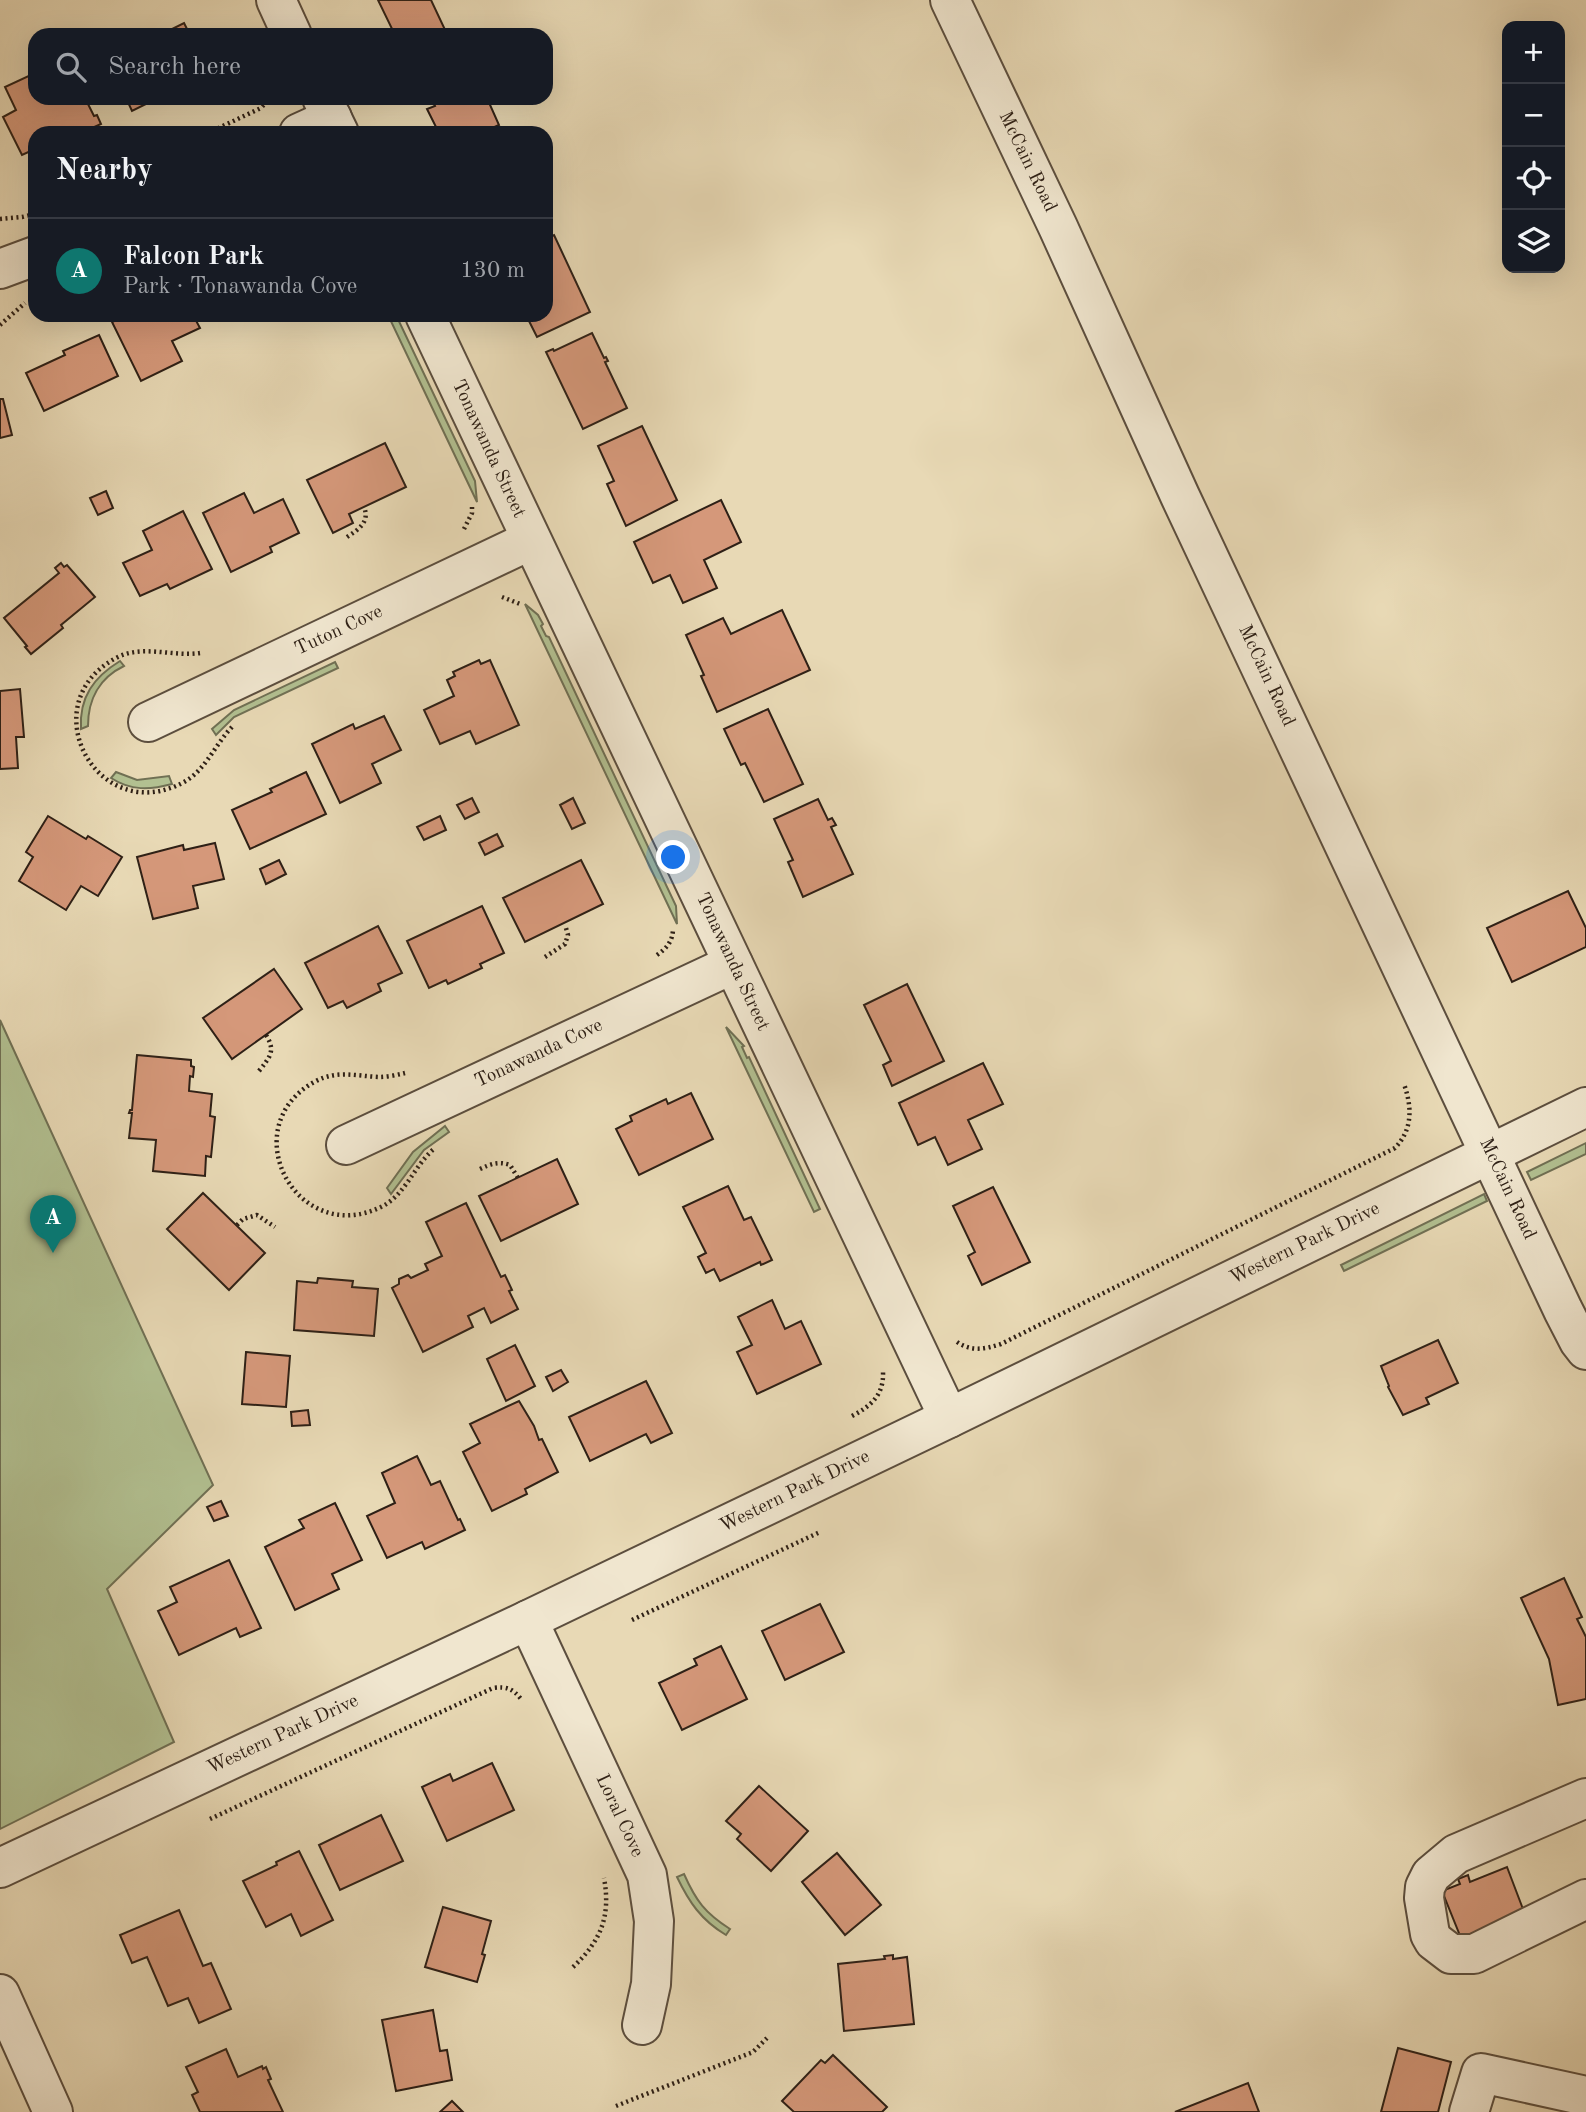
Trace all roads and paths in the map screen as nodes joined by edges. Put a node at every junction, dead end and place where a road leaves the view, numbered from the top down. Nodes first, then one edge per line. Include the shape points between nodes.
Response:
1 (276, 0) edge
2 (950, 0) edge
3 (289, 28) edge
4 (264, 105) edge
5 (223, 126) edge
6 (28, 216) edge
7 (0, 219) edge
8 (28, 259) edge
9 (0, 269) edge
10 (28, 302) edge
11 (428, 322) edge
12 (0, 325) edge
13 (467, 493) dead end
14 (364, 507) dead end
15 (457, 533) dead end
16 (347, 537) dead end
17 (531, 540) junction
18 (498, 597) dead end
19 (524, 612) dead end
20 (210, 649) dead end
21 (240, 721) dead end
22 (148, 722) dead end
23 (670, 921) dead end
24 (566, 928) dead end
25 (545, 957) dead end
26 (653, 957) dead end
27 (733, 964) junction
28 (266, 1034) dead end
29 (259, 1071) dead end
30 (411, 1071) dead end
31 (1404, 1084) dead end
32 (1586, 1107) edge
33 (443, 1142) dead end
34 (346, 1145) dead end
35 (1491, 1152) junction
36 (480, 1169) dead end
37 (518, 1178) dead end
38 (237, 1225) dead end
39 (275, 1227) dead end
40 (956, 1341) dead end
41 (1586, 1350) edge
42 (881, 1365) dead end
43 (852, 1416) dead end
44 (949, 1418) junction
45 (821, 1532) dead end
46 (528, 1620) junction
47 (632, 1620) dead end
48 (526, 1706) dead end
49 (1586, 1798) edge
50 (209, 1819) dead end
51 (0, 1868) edge
52 (603, 1873) dead end
53 (1586, 1899) edge
54 (573, 1967) dead end
55 (0, 1994) edge
56 (642, 2025) dead end
57 (769, 2036) dead end
58 (1507, 2096) edge
59 (1561, 2099) edge
60 (616, 2106) dead end
61 (53, 2112) edge
62 (1469, 2112) edge

1 - 3 street
2 - 35 street, McCain Road
4 - 5 path
6 - 7 path
8 - 9 street
10 - 12 path
11 - 17 street, Tonawanda Street
13 - 15 path via 472,513 466,528
14 - 16 path via 364,523
17 - 22 street, Tuton Cove
17 - 27 street, Tonawanda Street
18 - 19 path via 520,604
20 - 21 path via 190,654 129,653 102,667 86,684 77,704 75,717 83,755 120,788 145,793 159,790 197,772
23 - 26 path via 673,937
24 - 25 path via 565,944
27 - 34 street, Tonawanda Cove
27 - 44 street, Tonawanda Street
28 - 29 path via 272,1055
30 - 33 path via 379,1077 333,1074 308,1085 292,1100 276,1132 279,1166 291,1187 309,1204 355,1215 391,1201 421,1161
31 - 40 path via 1410,1116 1404,1139 1395,1148 1001,1344 976,1349
32 - 35 street, Western Park Drive
35 - 41 street, McCain Road
35 - 44 street, Western Park Drive
36 - 37 path via 502,1163 510,1165
38 - 39 path via 257,1215
42 - 43 path via 884,1375 875,1401
44 - 46 street, Western Park Drive
45 - 47 path
46 - 51 street, Western Park Drive
46 - 56 street, Loral Cove via 647,1875 654,1921 651,1984
48 - 50 path via 513,1690 493,1688
49 - 53 street via 1456,1854 1431,1875 1424,1898 1434,1941 1451,1954 1462,1955 1474,1954
52 - 54 path via 607,1902 601,1930 595,1945
55 - 61 street
57 - 60 path via 753,2052
58 - 59 street
58 - 62 street via 1481,2073

